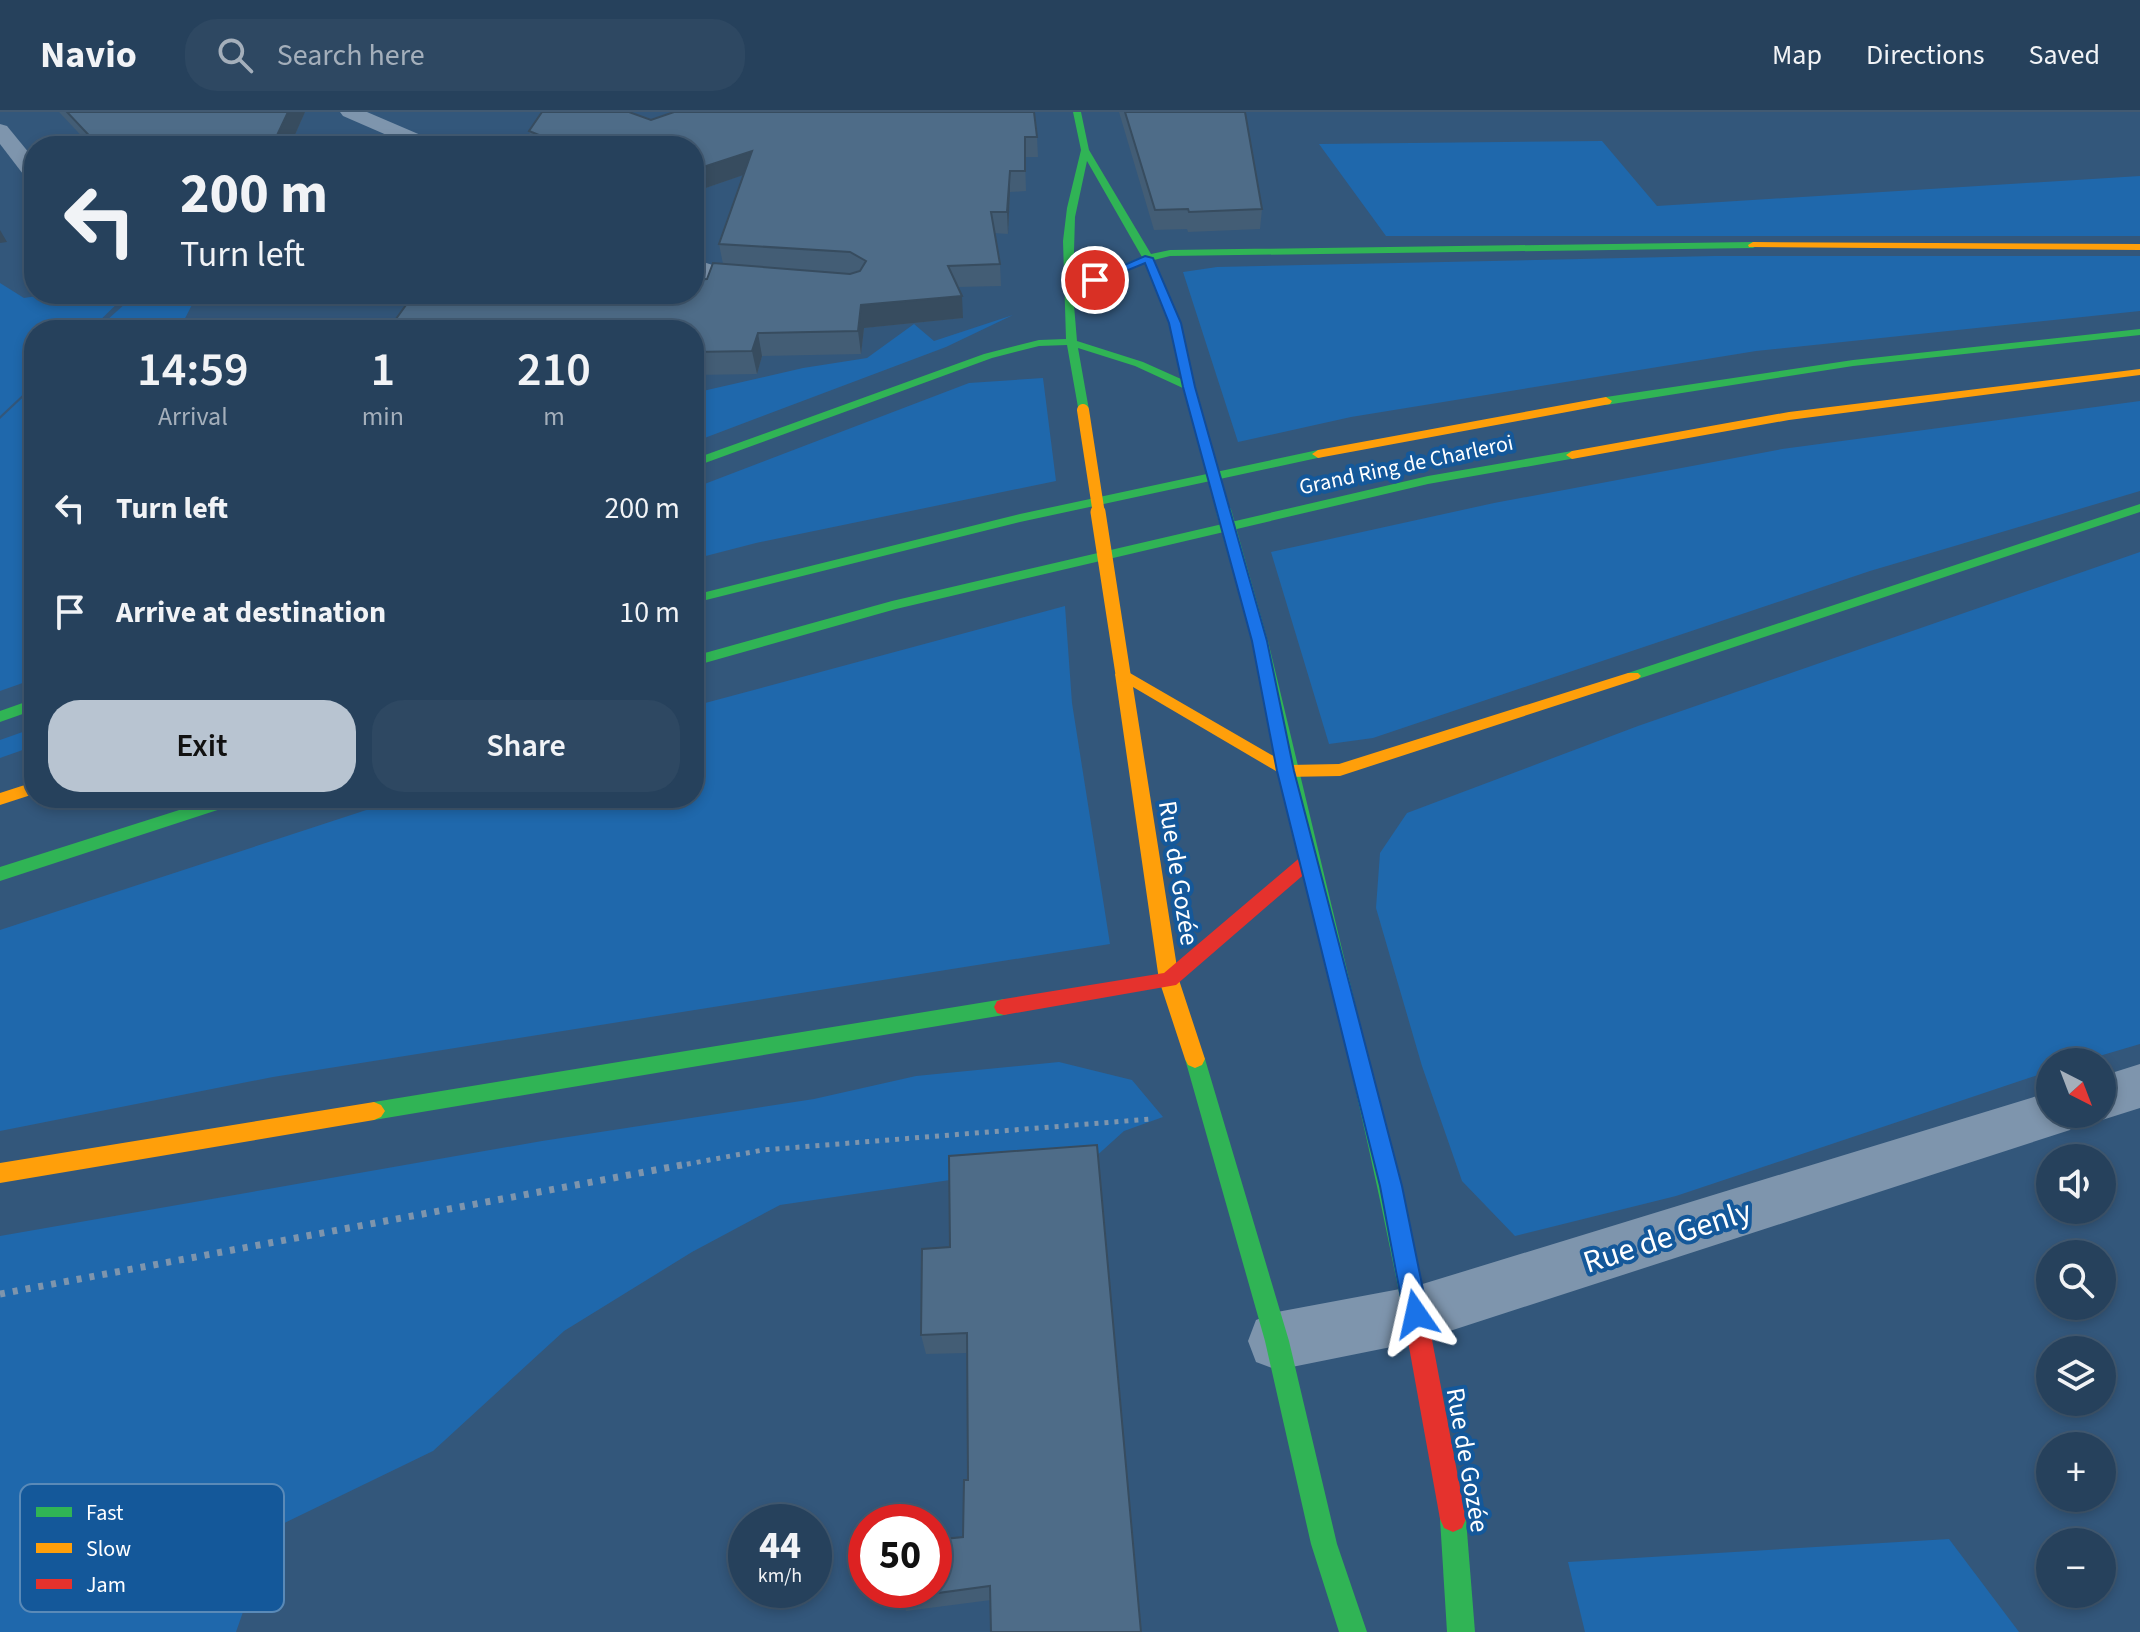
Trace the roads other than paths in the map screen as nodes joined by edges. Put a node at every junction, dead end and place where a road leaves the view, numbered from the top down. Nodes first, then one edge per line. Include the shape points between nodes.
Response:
1 (350, 112) edge
2 (1077, 112) edge
3 (0, 130) edge
4 (406, 136) edge
5 (1085, 150) junction
6 (24, 160) edge
7 (2140, 247) edge
8 (1148, 258) junction
9 (704, 270) edge
10 (796, 281) edge
11 (1068, 291) junction
12 (2140, 332) edge
13 (1070, 342) junction
14 (2140, 372) edge
15 (1189, 387) junction
16 (704, 459) edge
17 (2140, 508) edge
18 (704, 596) edge
19 (704, 658) edge
20 (1123, 674) junction
21 (24, 708) edge
22 (0, 717) edge
23 (1286, 771) junction
24 (24, 791) edge
25 (0, 799) edge
26 (205, 808) edge
27 (1309, 860) junction
28 (0, 874) edge
29 (1169, 980) junction
30 (2140, 1086) edge
31 (2116, 1094) edge
32 (2036, 1119) edge
33 (0, 1173) edge
34 (1416, 1314) junction
35 (1277, 1341) junction
36 (1353, 1632) edge
37 (1461, 1632) edge

1 - 4 street
2 - 5 main road, Rue de Gozée
3 - 6 street
5 - 8 main road, Rue de Gozée
5 - 11 main road, Rue de Gozée via 1070,218
7 - 8 main road via 1491,247 1170,253
8 - 11 main road
8 - 15 main road, Rue de Gozée via 1175,323
9 - 10 street via 725,277
11 - 13 main road, Rue de Gozée
12 - 18 main road, Grand Ring de Charleroi via 1738,379 1378,440 876,551
13 - 15 main road
13 - 16 main road via 1039,343 988,356
13 - 20 main road, Rue de Gozée, bridge
14 - 19 main road, Grand Ring de Charleroi via 1789,416 1428,480 892,605
15 - 23 main road, Rue de Gozée, bridge via 1260,641
17 - 23 main road via 1432,743 1340,770
20 - 23 main road
20 - 29 main road, Rue de Gozée
21 - 22 main road
23 - 27 main road, Rue de Gozée
24 - 25 main road
26 - 28 main road
27 - 29 main road
27 - 34 main road, Rue de Gozée via 1391,1186
29 - 33 main road
29 - 35 main road, Rue de Gozée via 1214,1116
30 - 31 street
32 - 34 street, Rue de Genly
34 - 35 street, Rue de Genly
34 - 37 main road, Rue de Gozée via 1456,1534
35 - 36 main road, Rue de Gozée via 1324,1544

